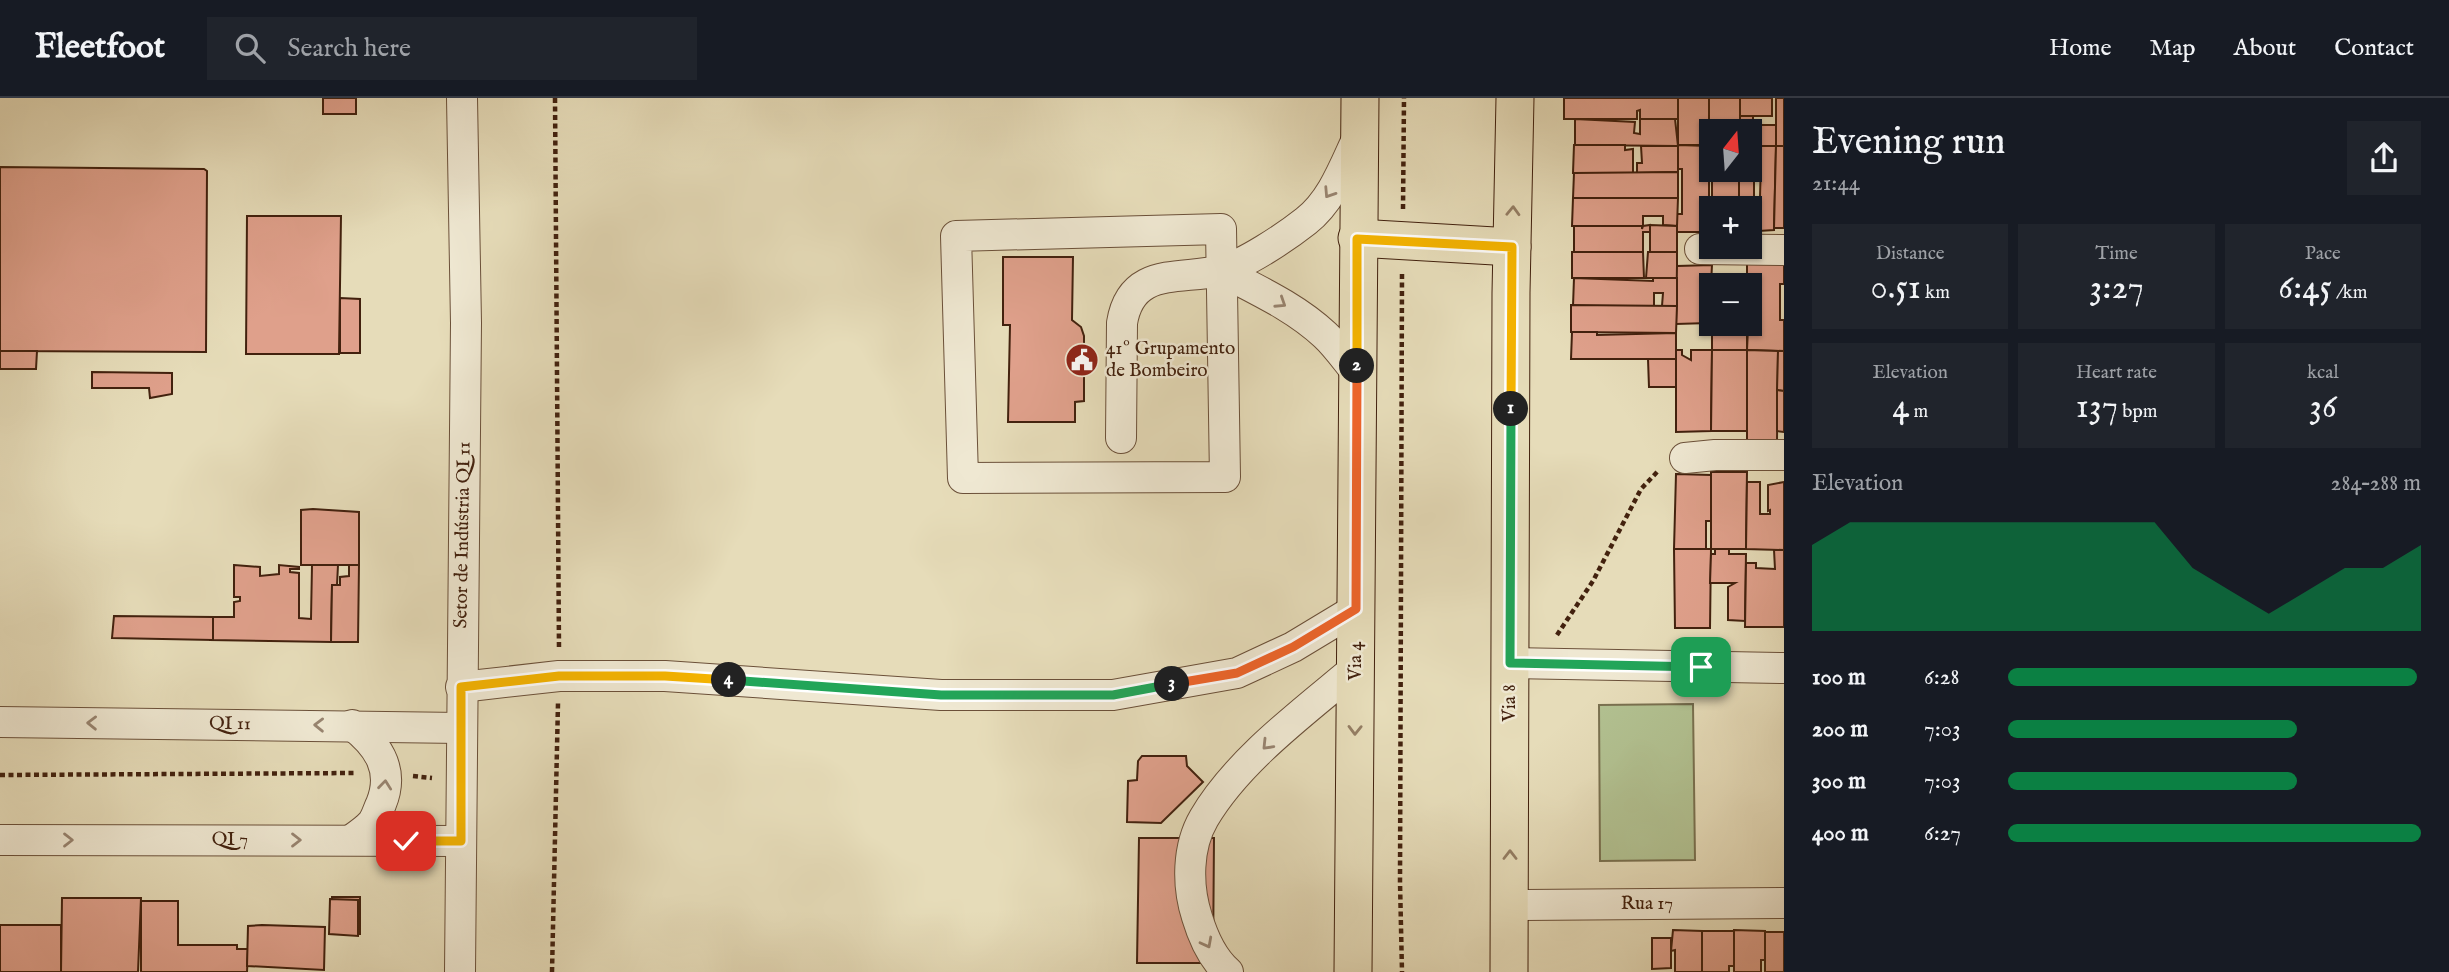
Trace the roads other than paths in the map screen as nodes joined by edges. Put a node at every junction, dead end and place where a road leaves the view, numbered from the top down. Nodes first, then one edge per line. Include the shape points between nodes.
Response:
1 (462, 98) edge
2 (1515, 98) edge
3 (1360, 115) edge
4 (1357, 239) junction
5 (1512, 247) junction
6 (1762, 249) edge
7 (1784, 250) edge
8 (1221, 271) junction
9 (1357, 373) junction
10 (1121, 438) dead end
11 (1784, 455) edge
12 (1685, 458) road end
13 (1356, 609) junction
14 (1523, 663) junction
15 (1356, 668) junction
16 (1784, 668) edge
17 (461, 687) junction
18 (0, 722) edge
19 (352, 725) junction
20 (461, 727) junction
21 (0, 840) edge
22 (351, 841) junction
23 (461, 841) junction
24 (1784, 903) edge
25 (1509, 905) junction
26 (460, 972) edge
27 (1228, 972) edge
28 (1353, 972) edge
29 (1509, 972) edge

1 - 17 street, Setor de Indústria QI 11 via 466,323
5 -> 2 main road, Via 8
3 - 4 main road, Via 4
3 -> 8 street via 1331,194 1309,219 1271,246
4 - 5 main road
4 - 9 main road, Via 4
5 - 14 main road, Via 8
6 - 7 street
8 - 8 street via 1221,229 956,236 962,478 1225,477
8 -> 9 street via 1302,317 1326,335
8 - 10 street via 1163,276 1133,295 1124,309
9 - 13 main road, Via 4
11 - 12 street
13 - 15 main road, Via 4
13 - 17 street via 1293,647 1237,673 1113,695 941,695 665,676 559,676
14 - 16 street
25 -> 14 main road, Via 8
15 -> 27 street via 1271,740 1203,819 1191,852 1191,899 1201,932 1218,964
15 -> 28 main road, Via 4
17 - 20 street, Setor de Indústria QI 11
19 -> 18 street, QI 11
19 - 20 street, QI 11
22 -> 19 street via 374,821 384,798 386,773 371,739
20 - 23 street, Setor de Indústria QI 11
21 -> 22 street, QI 7
22 - 23 street, QI 7
23 - 26 street, Setor de Indústria QI 11
24 - 25 street, Rua 17
25 - 29 main road, Via 8

